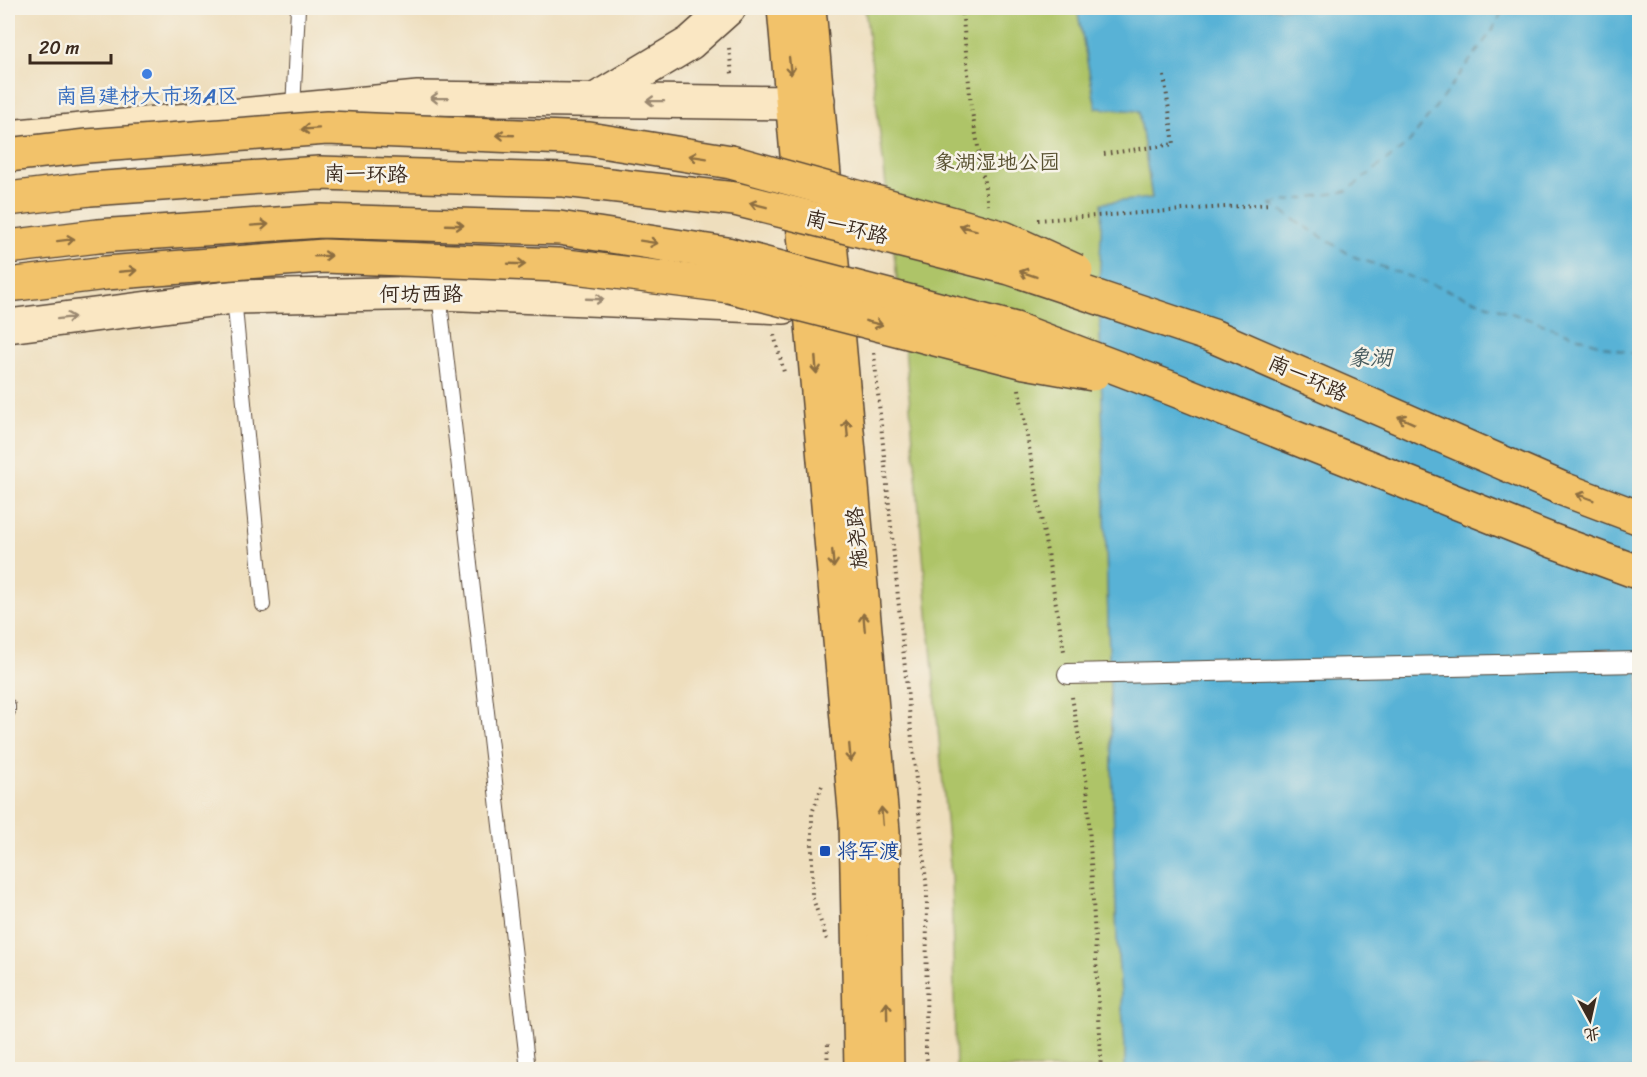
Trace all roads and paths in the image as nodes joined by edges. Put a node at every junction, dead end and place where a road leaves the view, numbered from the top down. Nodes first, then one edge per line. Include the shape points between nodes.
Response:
1 (298, 8) edge
2 (784, 8) edge
3 (809, 8) edge
4 (962, 8) edge
5 (724, 12) edge
6 (1164, 76) dead end
7 (595, 100) junction
8 (806, 101) junction
9 (735, 102) junction
10 (293, 109) junction
11 (8, 137) edge
12 (1104, 154) dead end
13 (8, 155) edge
14 (8, 199) edge
15 (1270, 204) dead end
16 (989, 211) dead end
17 (1038, 220) dead end
18 (8, 247) edge
19 (8, 285) edge
20 (439, 293) junction
21 (234, 297) junction
22 (767, 306) junction
23 (824, 308) junction
24 (8, 326) edge
25 (1213, 336) junction
26 (873, 347) dead end
27 (784, 373) dead end
28 (1018, 380) dead end
29 (1173, 389) junction
30 (1640, 518) edge
31 (1640, 573) edge
32 (263, 605) dead end
33 (1640, 662) edge
34 (1068, 674) junction
35 (8, 706) edge
36 (8, 711) edge
37 (825, 777) dead end
38 (828, 941) dead end
39 (828, 1034) dead end
40 (528, 1070) edge
41 (827, 1070) edge
42 (861, 1070) edge
43 (887, 1070) edge
44 (929, 1070) edge
45 (1100, 1070) edge

1 - 10 lane
2 -> 8 main road, 施尧路
3 - 8 main road, 施尧路
4 - 16 path via 971,106
5 - 7 main road via 690,43
5 - 9 path
6 - 12 path via 1174,144
9 -> 7 main road
7 -> 10 main road via 418,98
8 - 9 main road
8 - 23 main road, 施尧路
10 - 11 main road
25 -> 13 main road, bridge via 1004,238 731,162 589,139 327,128
25 -> 14 main road, 南一环路, bridge via 1011,268 723,198 564,180 319,172
15 - 17 path
18 -> 29 main road, bridge via 98,236 321,221 559,228 726,254 1016,329
19 -> 29 main road, bridge via 105,273 324,256 558,265 729,286 1025,362
20 - 21 main road, 何坊西路
20 -> 22 main road, 何坊西路
20 - 40 lane
24 -> 21 main road, 何坊西路
21 - 32 lane
22 - 23 main road, 何坊西路
22 - 27 path
23 -> 42 main road, 施尧路 via 856,821
43 -> 23 main road, 施尧路 via 883,831
30 -> 25 main road, 南一环路, bridge via 1563,489
26 - 44 path via 927,892
28 - 34 path
29 - 31 main road, bridge
33 - 34 street
34 - 45 path via 1087,785
35 - 36 lane
37 - 38 path via 812,813 812,896
39 - 41 path

